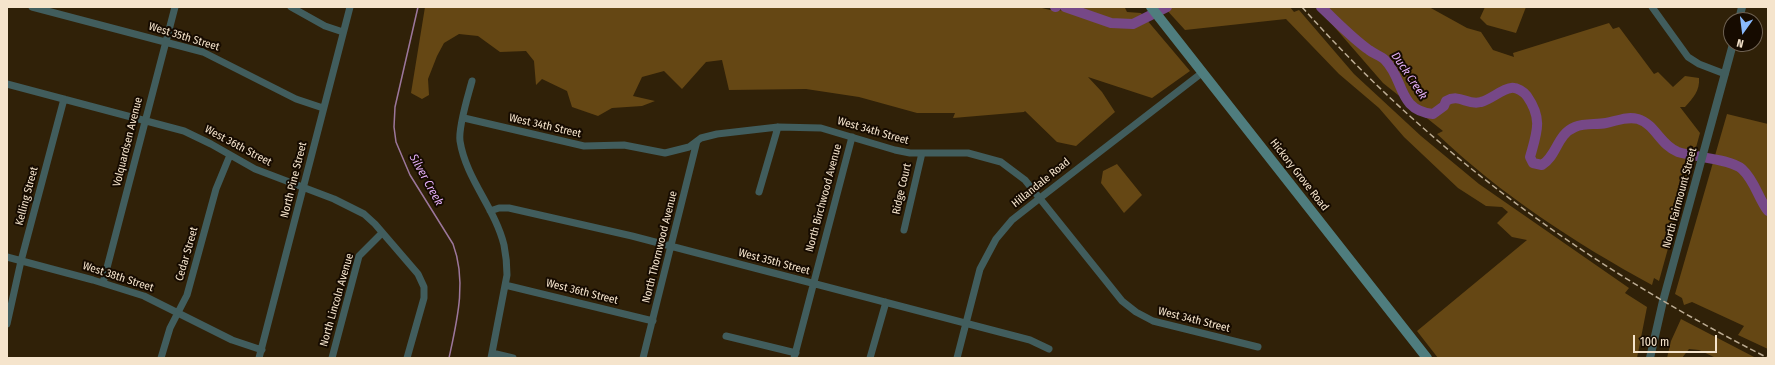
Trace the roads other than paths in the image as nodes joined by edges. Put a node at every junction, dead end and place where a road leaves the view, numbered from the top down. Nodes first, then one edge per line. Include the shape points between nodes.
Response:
1 (32, 7) edge
2 (175, 7) edge
3 (291, 7) edge
4 (350, 7) edge
5 (1151, 7) edge
6 (1652, 7) edge
7 (342, 32) junction
8 (166, 41) junction
9 (1731, 52) edge
10 (1203, 72) junction
11 (1725, 74) junction
12 (472, 81) dead end
13 (7, 84) edge
14 (64, 98) junction
15 (323, 108) junction
16 (464, 118) junction
17 (145, 120) junction
18 (778, 127) junction
19 (852, 137) junction
20 (697, 141) junction
21 (922, 153) junction
22 (230, 155) junction
23 (303, 188) junction
24 (759, 192) dead end
25 (1040, 198) junction
26 (490, 211) junction
27 (904, 230) dead end
28 (382, 232) junction
29 (671, 247) junction
30 (7, 257) edge
31 (21, 261) junction
32 (103, 283) junction
33 (505, 284) junction
34 (814, 284) junction
35 (886, 302) junction
36 (178, 311) junction
37 (653, 321) junction
38 (966, 323) junction
39 (7, 324) edge
40 (726, 336) dead end
41 (1258, 347) dead end
42 (1049, 349) dead end
43 (262, 350) junction
44 (492, 355) edge
45 (795, 356) edge
46 (161, 358) edge
47 (259, 358) edge
48 (332, 358) edge
49 (407, 358) edge
50 (513, 358) edge
51 (644, 358) edge
52 (870, 358) edge
53 (957, 358) edge
54 (1427, 358) edge
55 (1650, 358) edge

1 - 8 street, West 35th Street
2 - 8 street, Volquardsen Avenue
3 - 7 street via 325,26
4 - 7 street, North Pine Street
5 - 10 main road, Hickory Grove Road
6 - 11 street via 1688,57
7 - 15 street, North Pine Street
8 - 15 street, West 35th Street via 217,58 296,98
8 - 17 street, Volquardsen Avenue
9 - 11 street, North Fairmount Street
10 - 25 street, Hillandale Road
10 - 54 main road, Hickory Grove Road
11 - 55 street, North Fairmount Street
12 - 16 street
13 - 14 street, West 36th Street
14 - 17 street, West 36th Street
14 - 31 street, Kelling Street
15 - 23 street, North Pine Street
16 - 20 street, West 34th Street via 584,146 624,145 666,153 689,147
16 - 26 street via 460,140 464,156
17 - 22 street, West 36th Street via 184,131
17 - 32 street, Volquardsen Avenue
18 - 19 street, West 34th Street via 820,128
18 - 20 street, West 34th Street via 717,134
18 - 24 street
19 - 21 street, West 34th Street via 895,150
19 - 34 street, North Birchwood Avenue
20 - 29 street, North Thornwood Avenue
21 - 25 street, West 34th Street via 968,153 1001,162 1018,173
21 - 27 street, Ridge Court
22 - 23 street, West 36th Street via 255,169
22 - 36 street, Cedar Street via 216,189 187,295
23 - 28 street, West 36th Street via 334,199 364,214
23 - 43 street, North Pine Street
25 - 38 street, Hillandale Road via 1012,220 996,239 980,269
25 - 41 street, West 34th Street via 1122,301 1136,312 1153,321
26 - 29 street, West 35th Street via 509,208
26 - 33 street via 504,244 507,275
28 - 48 street, North Lincoln Avenue via 359,256
28 - 49 street, West 36th Street via 418,274 424,287 424,298
29 - 34 street, West 35th Street
29 - 37 street, North Thornwood Avenue
30 - 31 street, West 38th Street
31 - 32 street, West 38th Street
31 - 39 street, Kelling Street
32 - 36 street, West 38th Street via 144,296
33 - 37 street, West 36th Street
33 - 44 street
34 - 35 street, West 35th Street
34 - 45 street, North Birchwood Avenue
35 - 38 street, West 35th Street
35 - 52 street
36 - 43 street, West 38th Street via 232,340
36 - 46 street, Cedar Street
37 - 51 street, North Thornwood Avenue
38 - 42 street, West 35th Street via 1030,340
38 - 53 street, Hillandale Road
40 - 45 street
43 - 47 street, North Pine Street
44 - 50 street

